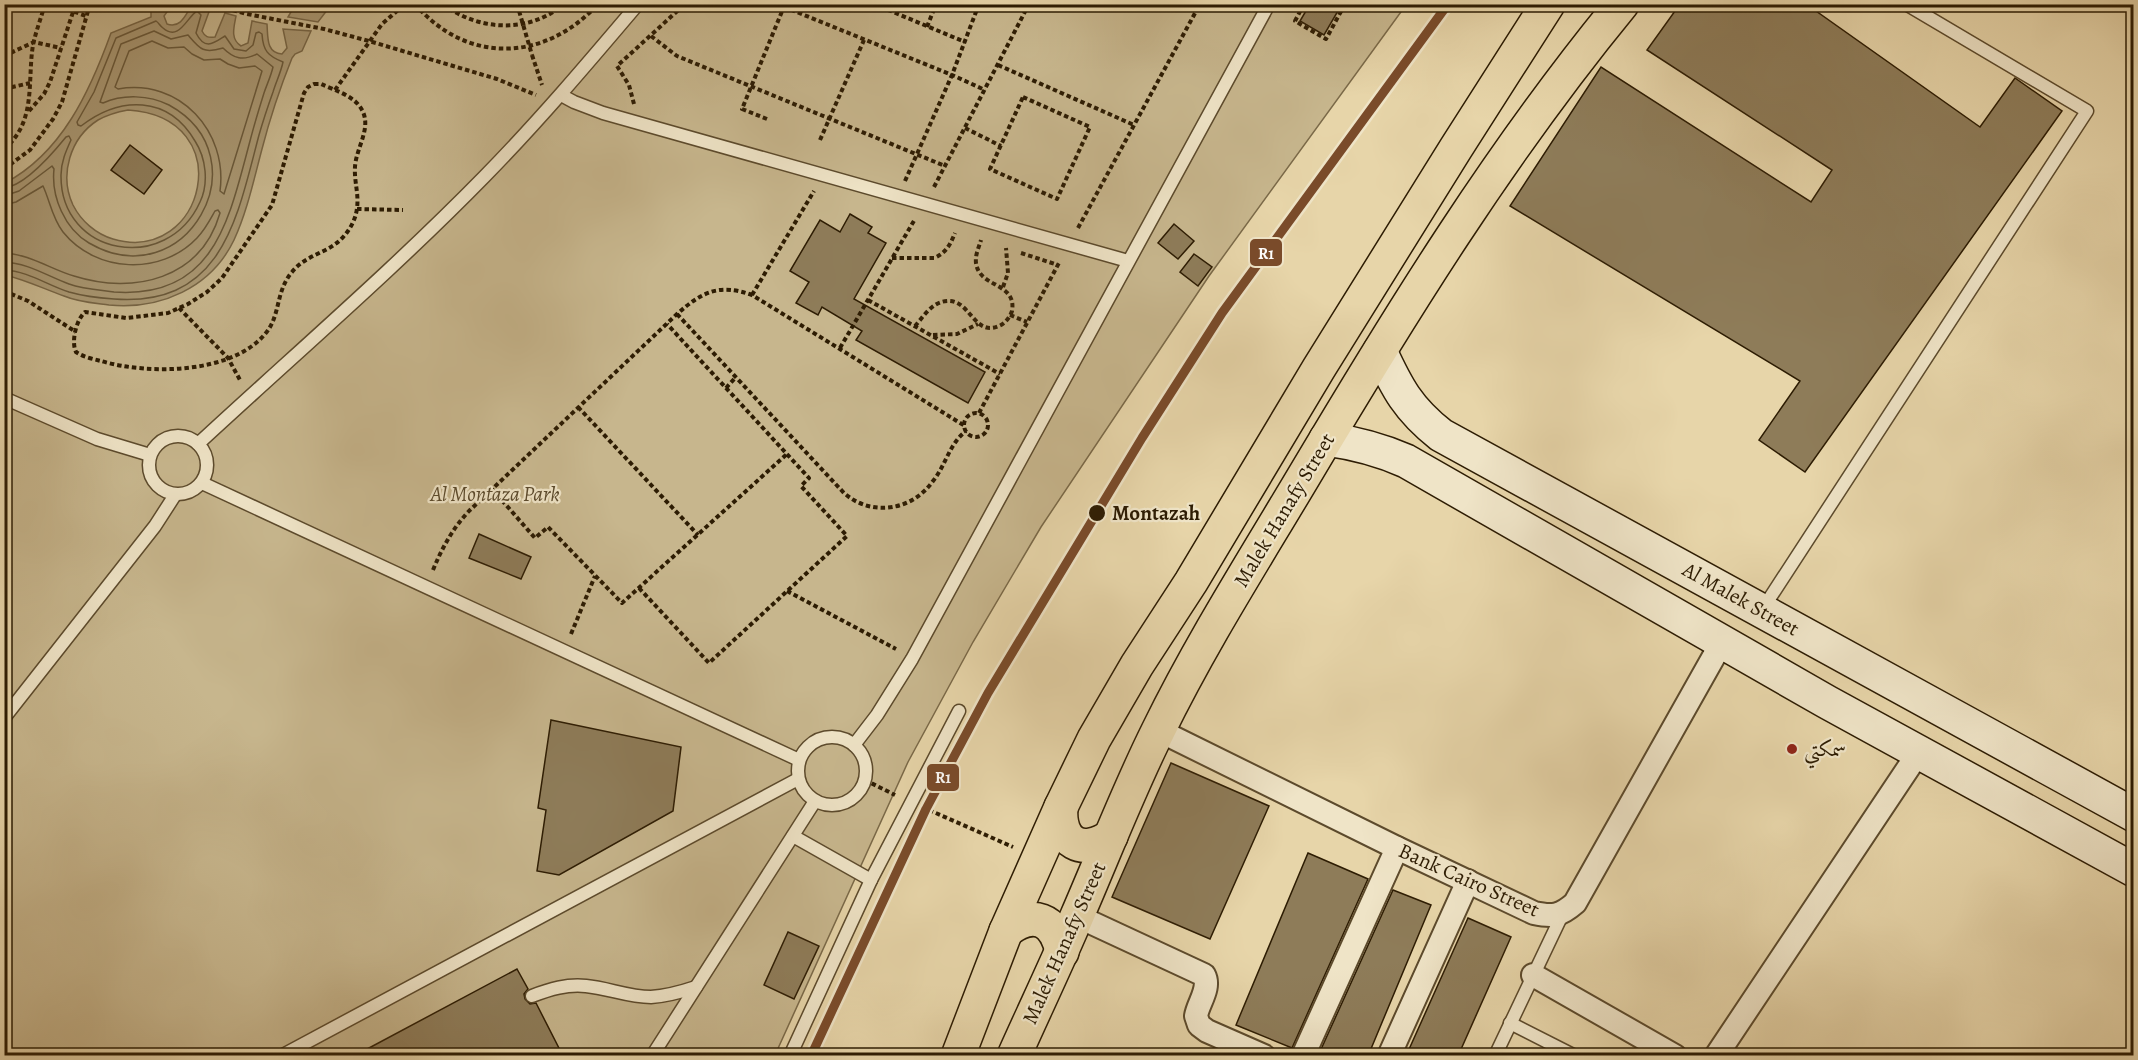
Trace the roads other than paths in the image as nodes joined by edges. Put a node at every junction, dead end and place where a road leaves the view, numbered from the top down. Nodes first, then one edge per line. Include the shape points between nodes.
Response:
1 (638, 4) edge
2 (1269, 4) edge
3 (1548, 4) edge
4 (1622, 4) edge
5 (1906, 4) edge
6 (561, 95) junction
7 (1128, 261) junction
8 (1380, 351) junction
9 (4, 398) edge
10 (1326, 439) junction
11 (198, 444) junction
12 (150, 455) junction
13 (202, 483) junction
14 (175, 495) junction
15 (1762, 610) junction
16 (1722, 642) junction
17 (1851, 658) junction
18 (1827, 702) junction
19 (959, 711) dead end
20 (4, 718) edge
21 (1158, 730) junction
22 (855, 745) junction
23 (1919, 752) junction
24 (799, 760) junction
25 (798, 779) junction
26 (815, 801) junction
27 (1060, 807) junction
28 (2133, 815) edge
29 (793, 836) junction
30 (1111, 836) junction
31 (1397, 848) junction
32 (2133, 870) edge
33 (871, 880) junction
34 (1468, 881) junction
35 (1563, 913) junction
36 (1077, 916) junction
37 (1006, 931) junction
38 (1062, 952) junction
39 (1533, 975) junction
40 (696, 987) junction
41 (532, 996) dead end
42 (1510, 1023) junction
43 (281, 1056) edge
44 (652, 1056) edge
45 (790, 1056) edge
46 (958, 1056) edge
47 (1014, 1056) edge
48 (1264, 1056) edge
49 (1303, 1056) edge
50 (1389, 1056) edge
51 (1495, 1056) edge
52 (1575, 1056) edge
53 (1675, 1056) edge
54 (1716, 1056) edge

1 - 6 lane
2 - 7 lane
3 - 27 highway, Malek Hanafy Street via 1137,665
4 - 8 highway, Malek Hanafy Street via 1541,106 1458,226
5 - 15 lane via 2087,111
6 - 7 lane via 638,123
6 - 11 lane via 442,219
7 - 22 lane via 912,658
8 - 10 highway, Malek Hanafy Street
8 - 15 street, Al Malek Street via 1403,397 1441,435
9 - 12 lane via 96,439
10 - 16 street via 1357,443 1406,461
10 - 21 highway, Malek Hanafy Street
11 - 12 lane via 175,436 160,442
11 - 13 lane via 204,450 207,467
12 - 14 lane via 149,473 153,481
13 - 14 lane via 190,493
13 - 24 lane
14 - 20 lane
15 - 17 street, Al Malek Street
16 - 18 street
16 - 35 street, Bank Cairo Street via 1575,903
17 - 18 street
17 - 28 street, Al Malek Street
18 - 23 street
19 - 33 lane
21 - 30 highway, Malek Hanafy Street
21 - 31 street, Bank Cairo Street
22 - 24 lane via 827,736 810,744
22 - 26 lane via 866,768 857,794 842,803
23 - 32 street
23 - 54 street
24 - 25 lane
25 - 26 lane
25 - 43 lane
26 - 29 lane
27 - 30 highway via 1060,823 1067,838 1082,846 1098,845
27 - 37 highway, Malek Hanafy Street
29 - 33 lane
29 - 40 lane
30 - 36 highway, Malek Hanafy Street
31 - 34 street, Bank Cairo Street
31 - 49 street
33 - 45 lane
34 - 35 street, Bank Cairo Street via 1534,913
34 - 50 street
35 - 39 lane
36 - 38 highway, Malek Hanafy Street
36 - 48 street via 1204,975 1206,988 1196,1016 1199,1025
37 - 38 highway via 1026,920 1048,924 1059,936
37 - 46 highway, Malek Hanafy Street
38 - 47 highway, Malek Hanafy Street
39 - 42 lane
39 - 53 street
40 - 41 lane via 651,997 575,986
40 - 44 lane
42 - 51 lane
42 - 52 lane

